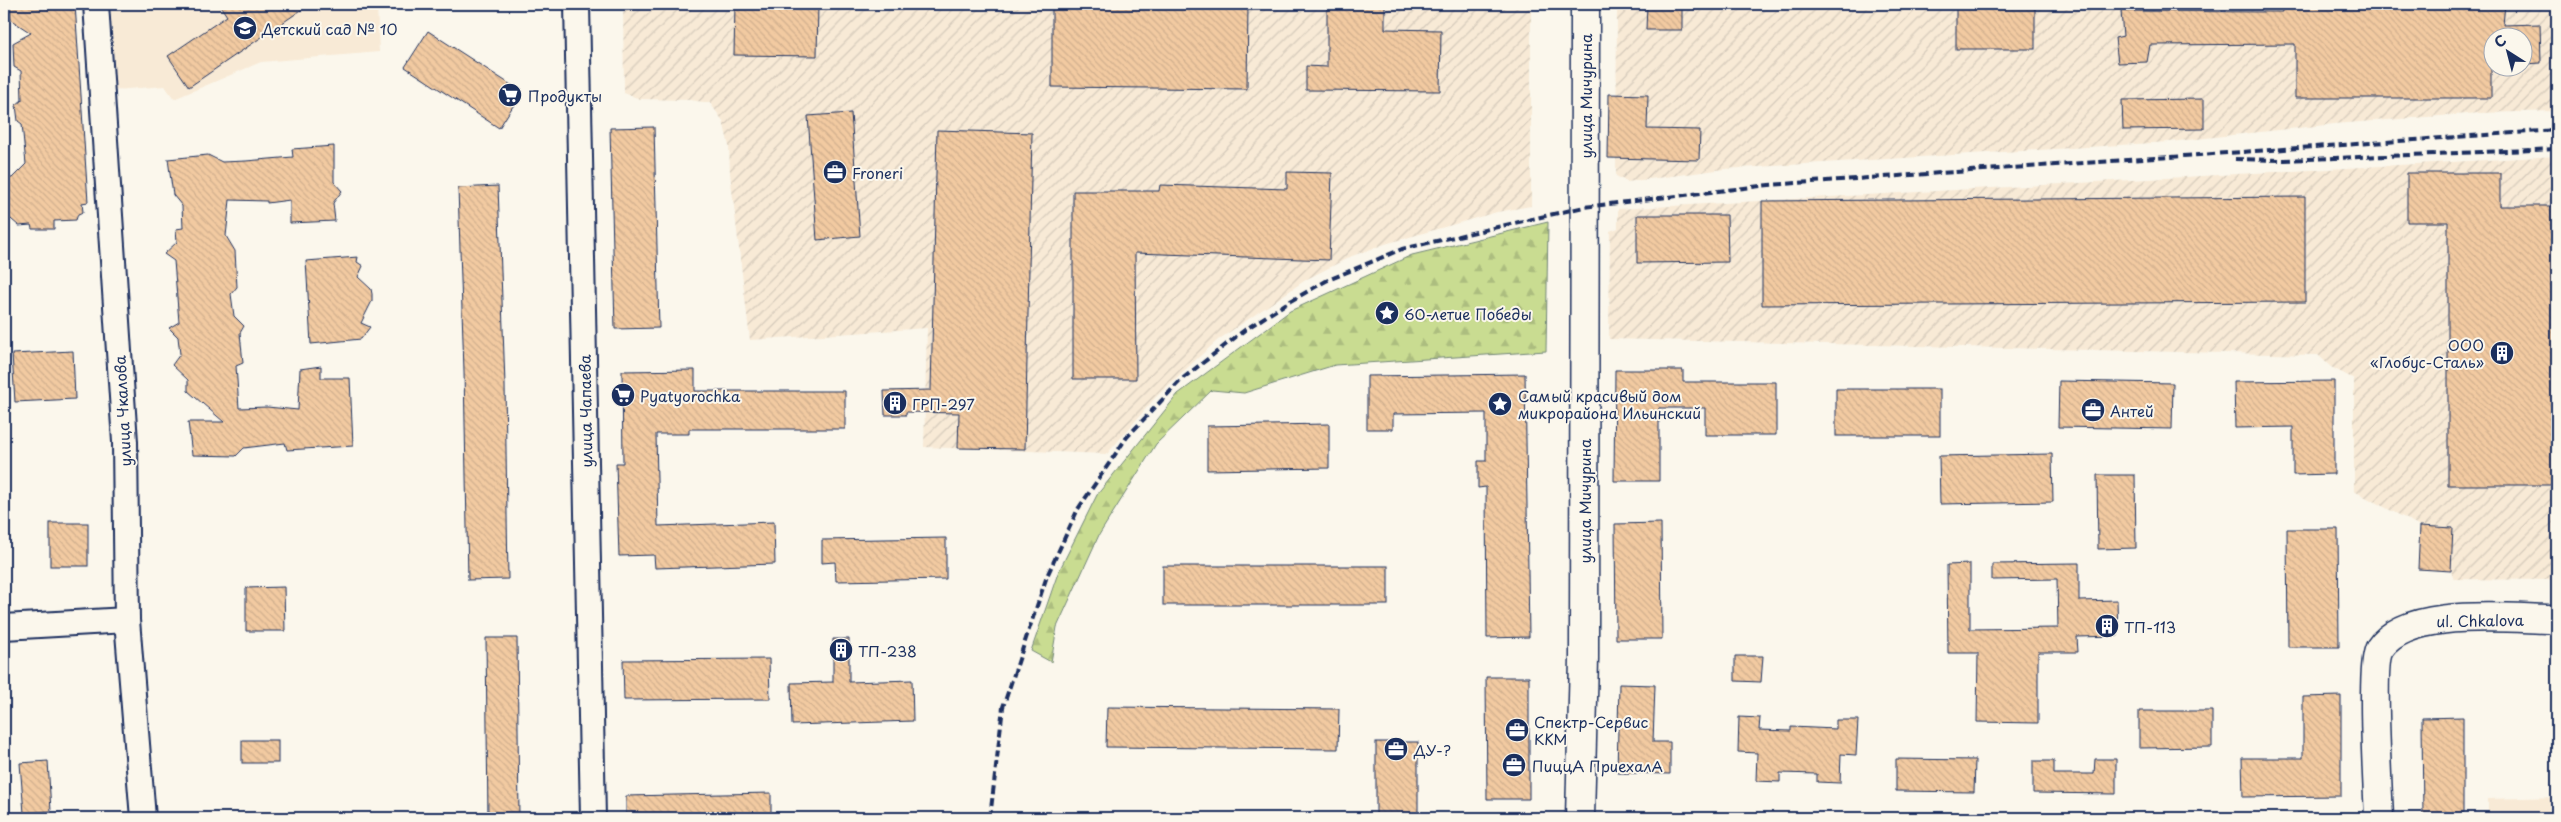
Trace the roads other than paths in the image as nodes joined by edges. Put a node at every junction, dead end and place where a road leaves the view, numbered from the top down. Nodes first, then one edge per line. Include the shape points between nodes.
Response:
1 (96, 4) edge
2 (577, 4) edge
3 (1585, 4) edge
4 (2557, 619) edge
5 (127, 620) junction
6 (4, 627) edge
7 (143, 818) edge
8 (593, 818) edge
9 (1580, 818) edge
10 (2379, 818) edge

1 - 5 street, улица Чкалова via 125,442
2 - 8 street, улица Чапаева
3 - 9 main road, улица Мичурина via 1584,639
4 - 10 main road, ul. Chkalova via 2440,618 2400,629 2379,649 2375,675
5 - 6 street
5 - 7 street, улица Чкалова

